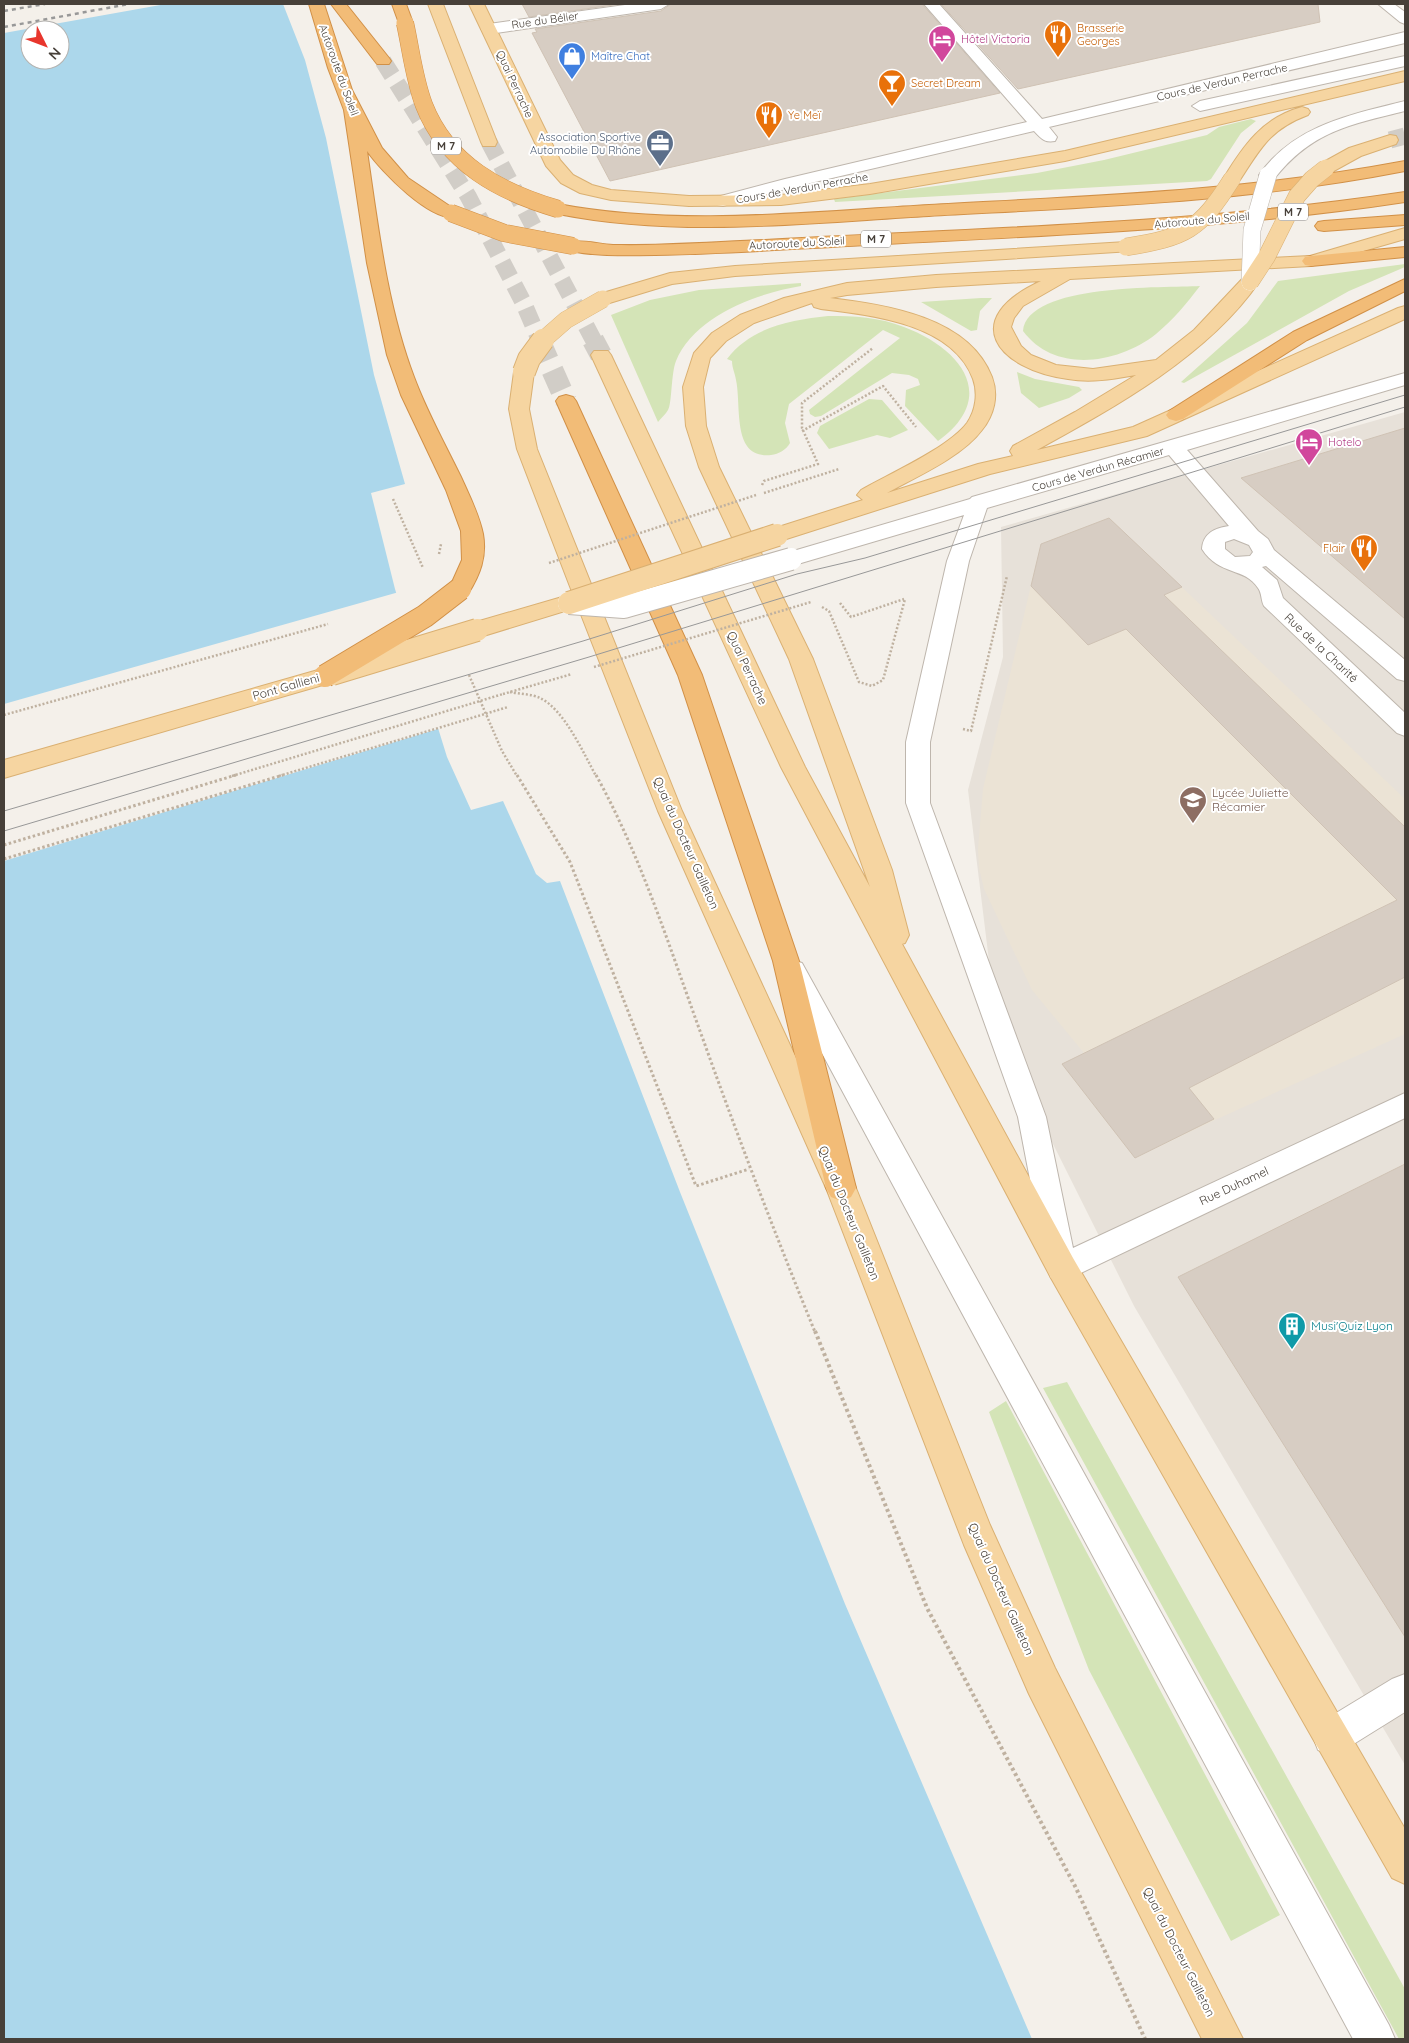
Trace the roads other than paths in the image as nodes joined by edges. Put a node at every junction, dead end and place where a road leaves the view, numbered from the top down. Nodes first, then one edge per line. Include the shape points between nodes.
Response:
1 (316, 4) edge
2 (338, 4) edge
3 (399, 4) edge
4 (435, 4) edge
5 (476, 4) edge
6 (661, 4) edge
7 (931, 4) edge
8 (1385, 4) edge
9 (1405, 20) edge
10 (488, 29) junction
11 (1405, 37) edge
12 (383, 61) tunnel mouth
13 (1405, 61) edge
14 (1405, 76) edge
15 (1405, 86) edge
16 (1405, 106) edge
17 (352, 109) junction
18 (1185, 110) dead end
19 (1038, 125) junction
20 (1390, 140) tunnel mouth
21 (489, 142) tunnel mouth
22 (1405, 166) tunnel mouth
23 (1405, 197) edge
24 (723, 201) junction
25 (1405, 220) edge
26 (1180, 222) junction
27 (1405, 233) edge
28 (1405, 252) edge
29 (1311, 261) junction
30 (1071, 274) junction
31 (1250, 282) junction
32 (1405, 284) edge
33 (791, 302) junction
34 (1405, 312) edge
35 (601, 355) tunnel mouth
36 (1165, 362) junction
37 (1405, 366) edge
38 (1405, 379) edge
39 (1345, 397) junction
40 (566, 400) tunnel mouth
41 (1176, 415) junction
42 (1173, 447) junction
43 (985, 469) junction
44 (979, 502) junction
45 (830, 518) junction
46 (1253, 551) junction
47 (569, 603) junction
48 (1405, 673) edge
49 (325, 676) junction
50 (1405, 727) edge
51 (4, 769) edge
52 (786, 961) junction
53 (906, 975) junction
54 (1405, 1105) edge
55 (841, 1188) junction
56 (1062, 1268) junction
57 (1405, 1692) edge
58 (1332, 1737) junction
59 (1405, 1865) edge
60 (1223, 2039) edge
61 (1375, 2039) edge

1 - 17 highway, Autoroute du Soleil / M 7
2 - 12 highway
3 - 22 highway, Autoroute du Soleil / M 7, bridge via 424,106 446,146 466,167 492,184 526,199 588,216 715,222 1163,196 1271,188
4 - 21 main road
5 - 10 main road, Quai Perrache
6 - 10 street, Rue du Bélier
7 - 19 street
8 - 9 street
10 - 24 main road, Quai Perrache via 552,162 567,179 586,189 611,195
11 - 19 street, Cours de Verdun Perrache
13 - 18 street, Cours de Verdun Perrache
14 - 24 main road, Quai Perrache via 1065,156 870,189 781,200
15 - 55 main road, Quai du Docteur Gailleton, bridge via 1289,116 1272,126 1254,142 1213,210 1190,231 1176,238 1126,247 735,271 670,279 602,299 570,316 532,352 520,391 520,418 541,487 670,811
16 - 31 street, bridge via 1318,130 1284,154 1268,175 1252,230
17 - 26 highway, Autoroute du Soleil / M 7, bridge via 390,170 418,194 451,213 504,233 573,246 611,250 676,250
17 - 49 highway, bridge via 382,289 397,355 423,425 465,510 472,530 473,566 460,589 425,616
19 - 24 street, Cours de Verdun Perrache
19 - 24 street, Cours de Verdun Perrache via 1056,138 862,178
20 - 31 main road, bridge via 1355,152 1312,179 1297,196
23 - 26 highway, Autoroute du Soleil / M 7 via 1319,210
25 - 26 highway via 1312,227
27 - 29 main road
28 - 29 highway
29 - 30 main road
30 - 33 main road via 868,286
30 - 36 main road via 1020,300 1006,312 1002,327 1010,346 1033,363 1067,373 1106,374
31 - 36 main road via 1231,306
32 - 41 highway via 1300,336
33 - 45 main road via 847,305 913,320 930,327 966,351 984,378 985,406 973,429
33 - 53 main road via 747,319 719,336 701,357 693,387 696,426 709,467 801,659 879,870
34 - 41 main road
35 - 53 main road, Quai Perrache via 793,767
36 - 43 main road via 1116,397
37 - 39 street
38 - 39 street, Cours de Verdun Récamier
39 - 42 street, Cours de Verdun Récamier
40 - 52 highway via 690,675
41 - 43 main road via 1140,432
42 - 44 street, Cours de Verdun Récamier
42 - 46 street, Rue de la Charité
43 - 45 main road
44 - 47 street, Cours de Verdun Récamier, bridge via 624,607
44 - 56 street via 958,561 918,742 918,803 1032,1117
45 - 47 main road, Pont Gallieni, bridge
46 - 48 street, Rue de la Charité
46 - 50 street, Rue de la Charité via 1269,585 1272,601
47 - 49 main road, Pont Gallieni, bridge
49 - 51 main road, Pont Gallieni
52 - 55 highway
52 - 61 street
53 - 56 main road
54 - 56 street, Rue Duhamel
55 - 60 main road, Quai du Docteur Gailleton via 976,1533 1042,1682
56 - 58 main road
57 - 58 street
58 - 59 main road

